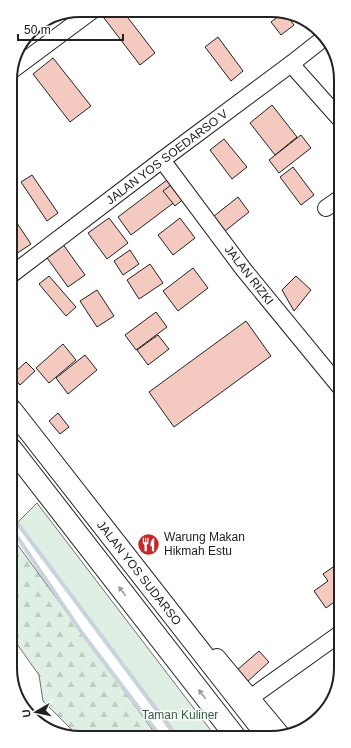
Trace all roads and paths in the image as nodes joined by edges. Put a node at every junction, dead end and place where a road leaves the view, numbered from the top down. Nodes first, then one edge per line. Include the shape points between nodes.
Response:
1 (84, 17) edge
2 (320, 41) edge
3 (291, 64) junction
4 (19, 65) edge
5 (334, 112) edge
6 (162, 160) junction
7 (17, 270) edge
8 (334, 380) edge
9 (17, 416) edge
10 (27, 429) junction
11 (17, 455) edge
12 (59, 470) junction
13 (39, 484) junction
14 (334, 638) edge
15 (242, 703) junction
16 (278, 730) edge
17 (231, 731) edge
18 (263, 731) edge

1 - 4 street
2 - 3 street, JALAN YOS SOEDARSO V
3 - 5 street
3 - 6 street, JALAN YOS SOEDARSO V
6 - 7 street, JALAN YOS SOEDARSO V
6 - 8 street, JALAN RIZKI via 244,270
9 - 10 main road, JALAN YOS SUDARSO
10 - 12 main road, JALAN YOS SUDARSO
10 - 16 street
11 - 13 main road, JALAN YOS SUDARSO
12 - 13 main road
12 - 15 main road, JALAN YOS SUDARSO
17 -> 13 main road, JALAN YOS SUDARSO
14 - 15 street
15 - 18 main road, JALAN YOS SUDARSO

